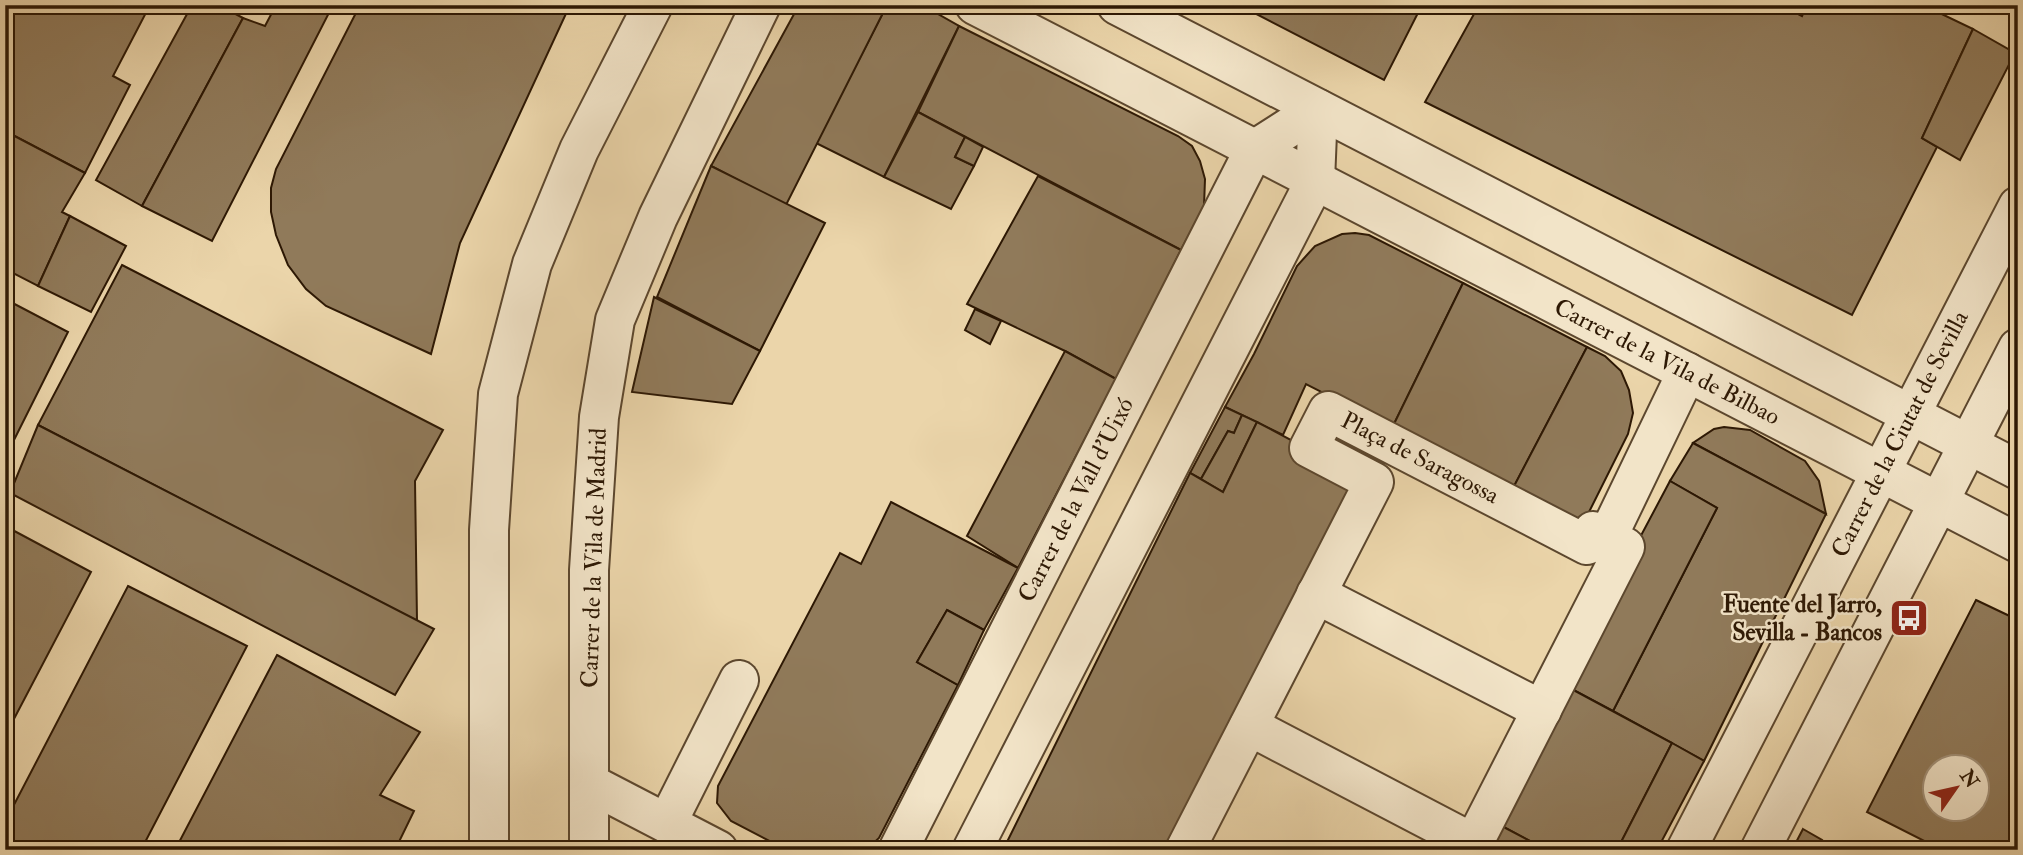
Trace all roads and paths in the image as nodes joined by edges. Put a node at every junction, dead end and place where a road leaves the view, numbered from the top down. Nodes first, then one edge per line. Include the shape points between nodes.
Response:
1 (653, 5) edge
2 (761, 5) edge
3 (975, 5) edge
4 (1117, 5) edge
5 (1318, 109) junction
6 (1254, 150) junction
7 (1315, 181) junction
8 (2018, 206) edge
9 (2018, 348) edge
10 (1687, 372) junction
11 (1910, 415) junction
12 (1968, 444) junction
13 (2018, 470) edge
14 (1880, 472) junction
15 (1939, 502) junction
16 (1607, 538) junction
17 (2018, 543) edge
18 (1316, 594) junction
19 (739, 680) dead end
20 (1542, 710) junction
21 (1249, 726) junction
22 (589, 783) junction
23 (667, 823) junction
24 (1472, 846) edge
25 (489, 850) edge
26 (589, 850) edge
27 (718, 850) edge
28 (898, 850) edge
29 (972, 850) edge
30 (1185, 850) edge
31 (1686, 850) edge
32 (1760, 850) edge

1 - 25 street via 579,150 532,264 498,394 489,530
2 - 22 street, Carrer de la Vila de Madrid via 658,217 615,320 599,417 589,570
3 - 6 street, Carrer de la Vila de Bilbao
4 - 5 street
5 - 6 street
5 - 7 street
5 - 11 street
6 - 7 street, Carrer de la Vila de Bilbao
6 - 28 street, Carrer de la Vall d'Uixó
7 - 10 street, Carrer de la Vila de Bilbao
7 - 29 street
8 - 11 street, Carrer de la Ciutat de Sevilla
9 - 12 street
10 - 14 street, Carrer de la Vila de Bilbao
10 - 16 street
11 - 12 street
11 - 14 street, Carrer de la Ciutat de Sevilla
12 - 13 street
12 - 15 street
14 - 15 street, Carrer de la Vila de Bilbao
14 - 31 street, Carrer de la Ciutat de Sevilla
15 - 17 street, Carrer de la Vila de Bilbao
15 - 32 street
16 - 18 street, Plaça de Saragossa via 1593,531 1587,545 1328,411 1310,448 1374,482
16 - 20 street via 1625,547
18 - 20 street
18 - 21 street, Plaça de Saragossa
19 - 23 street
20 - 24 street
21 - 24 street
21 - 30 street, Plaça de Saragossa
22 - 23 street
22 - 26 street, Carrer de la Vila de Madrid
23 - 27 street

